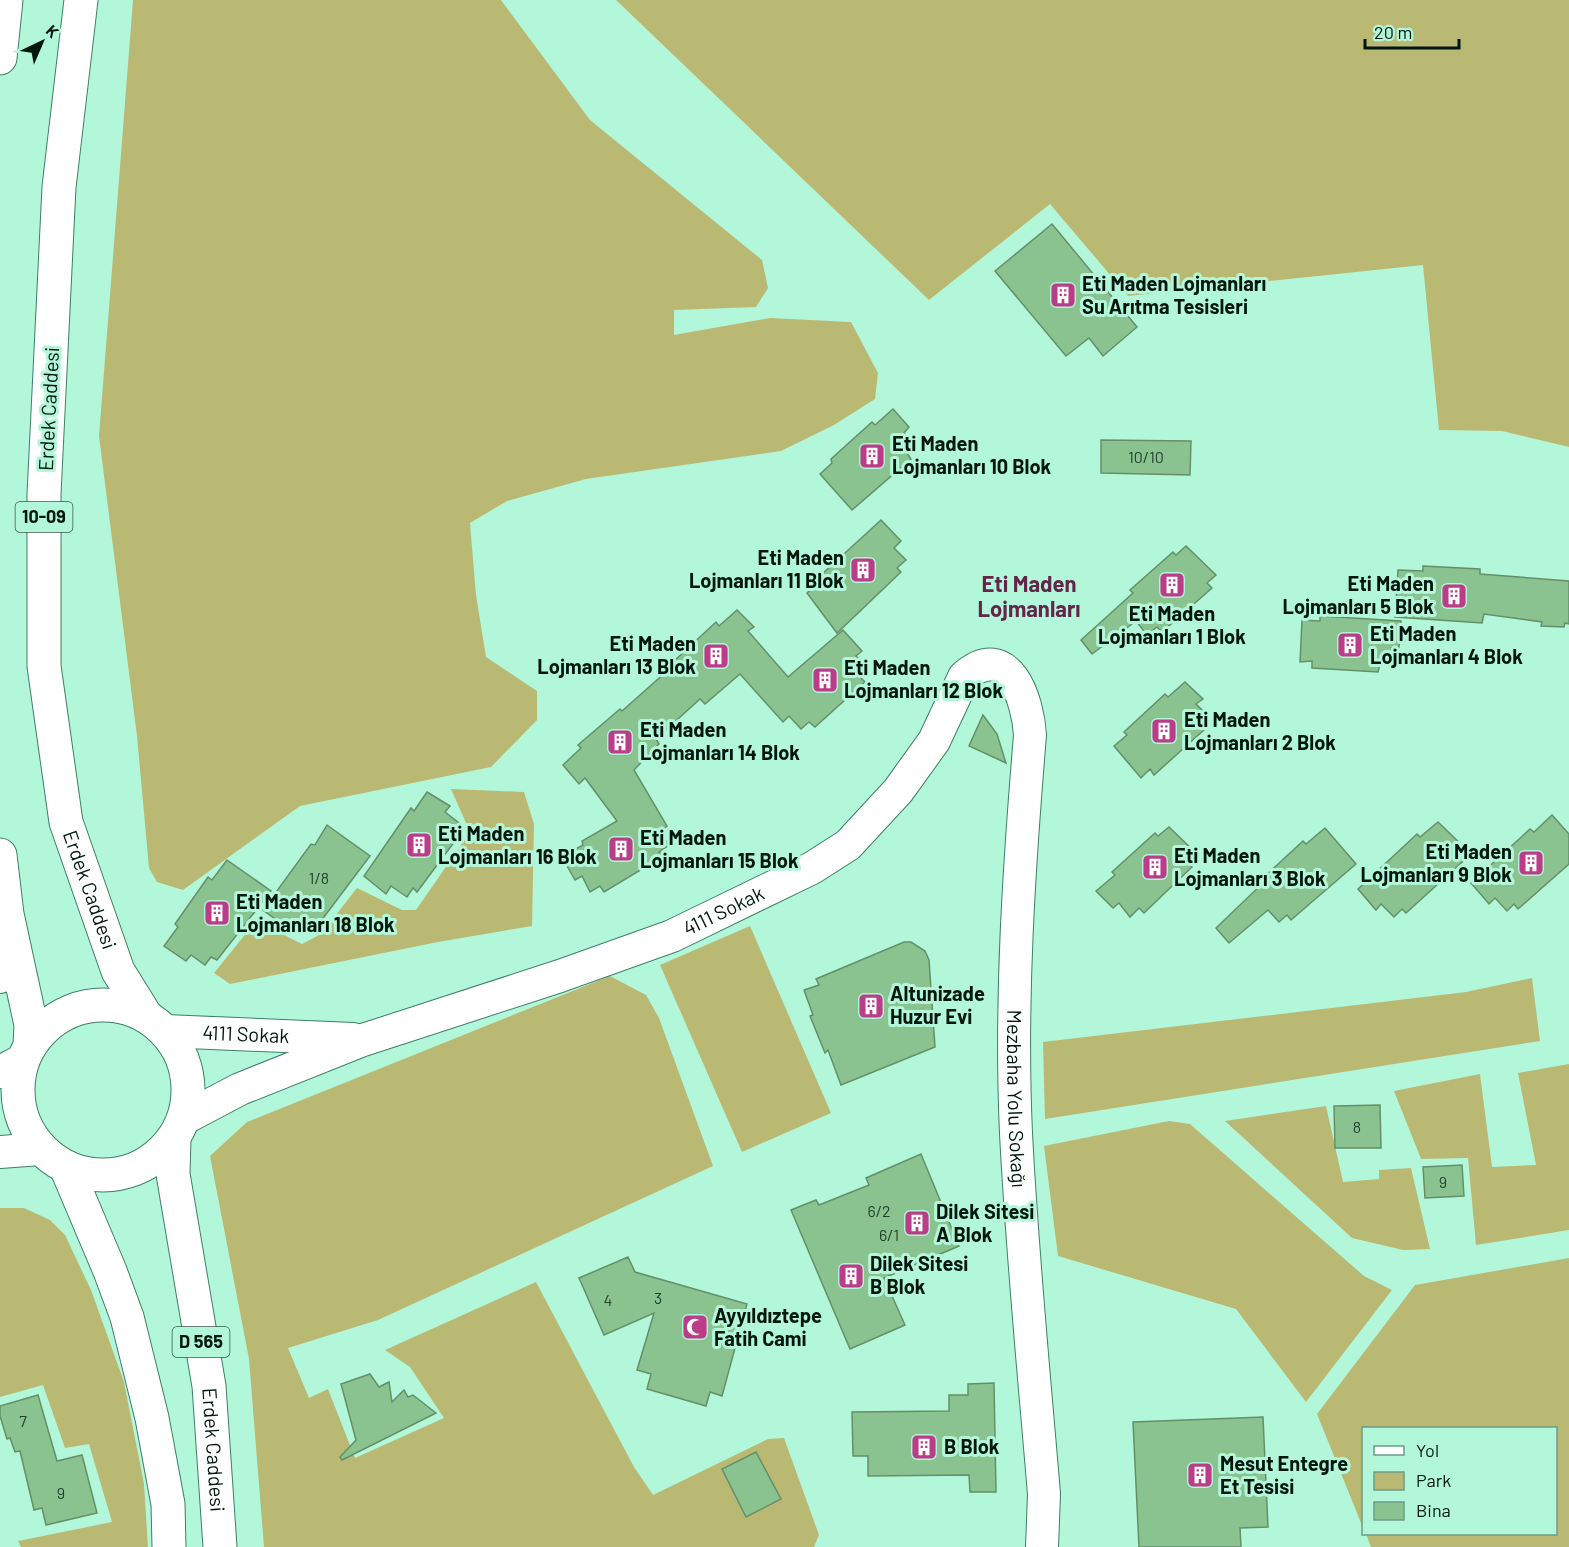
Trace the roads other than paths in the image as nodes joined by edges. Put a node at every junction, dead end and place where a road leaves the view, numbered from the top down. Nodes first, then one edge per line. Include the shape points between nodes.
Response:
1 (6, 0) edge
2 (81, 0) edge
3 (0, 58) edge
4 (994, 664) joint
5 (0, 855) edge
6 (7, 914) junction
7 (0, 977) edge
8 (155, 1024) junction
9 (363, 1040) junction
10 (18, 1059) edge
11 (179, 1129) junction
12 (0, 1152) edge
13 (53, 1158) junction
14 (169, 1547) edge
15 (220, 1547) edge
16 (1042, 1547) edge

1 - 3 main road
2 - 8 main road, Erdek Caddesi / 10-09 via 59,187 44,494 44,666 66,822 118,971
4 - 9 street, 4111 Sokak via 983,664 964,677 934,741 898,791 848,845 812,868 672,936
4 - 16 street, Mezbaha Yolu Sokağı via 1003,667 1019,690 1027,708 1030,735 1014,1051 1016,1133 1044,1494
5 - 6 main road
6 - 7 street
6 - 10 main road via 31,1025
8 - 9 street, 4111 Sokak
8 - 10 main road via 126,1008 82,1007 44,1028
8 - 11 main road, D 565 via 178,1050 187,1072 189,1095
9 - 11 street, 4111 Sokak via 240,1089
10 - 13 main road via 22,1116 29,1133
11 - 13 main road via 161,1154 125,1173 85,1174
11 - 15 main road, Erdek Caddesi / D 565 via 173,1174 209,1386
12 - 13 street
13 - 14 main road via 110,1271 127,1317 166,1494

